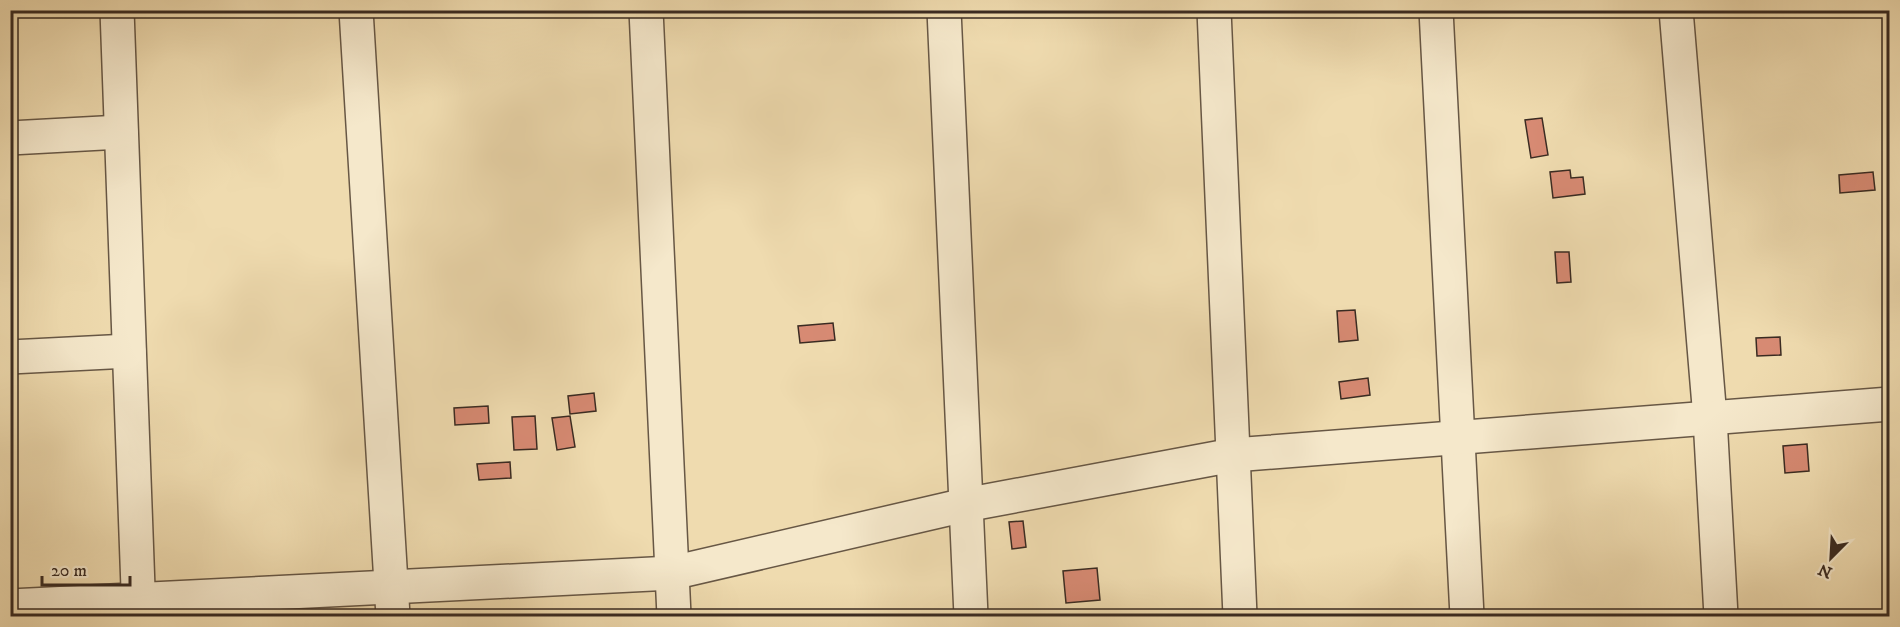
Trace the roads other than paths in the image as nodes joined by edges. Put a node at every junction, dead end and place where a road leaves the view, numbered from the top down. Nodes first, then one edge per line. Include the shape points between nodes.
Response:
1 (117, 10) edge
2 (356, 10) edge
3 (646, 10) edge
4 (944, 10) edge
5 (1214, 10) edge
6 (1437, 10) edge
7 (1676, 10) edge
8 (121, 132) junction
9 (10, 138) edge
10 (129, 351) junction
11 (10, 357) edge
12 (1890, 404) edge
13 (1710, 418) junction
14 (1458, 437) junction
15 (1233, 455) junction
16 (965, 505) junction
17 (672, 573) junction
18 (392, 602) edge
19 (10, 606) edge
20 (139, 608) edge
21 (674, 616) edge
22 (971, 616) edge
23 (1240, 616) edge
24 (1467, 616) edge
25 (1721, 616) edge

1 - 8 street
2 - 18 street
3 - 17 street
4 - 16 street
5 - 15 street
6 - 14 street
7 - 13 street
8 - 9 street
8 - 10 street
10 - 11 street
10 - 20 street
12 - 13 street
13 - 14 street
13 - 25 street
14 - 15 street
14 - 24 street
15 - 16 street
15 - 23 street
16 - 17 street
16 - 22 street
17 - 18 street
17 - 21 street
18 - 20 street
19 - 20 street

